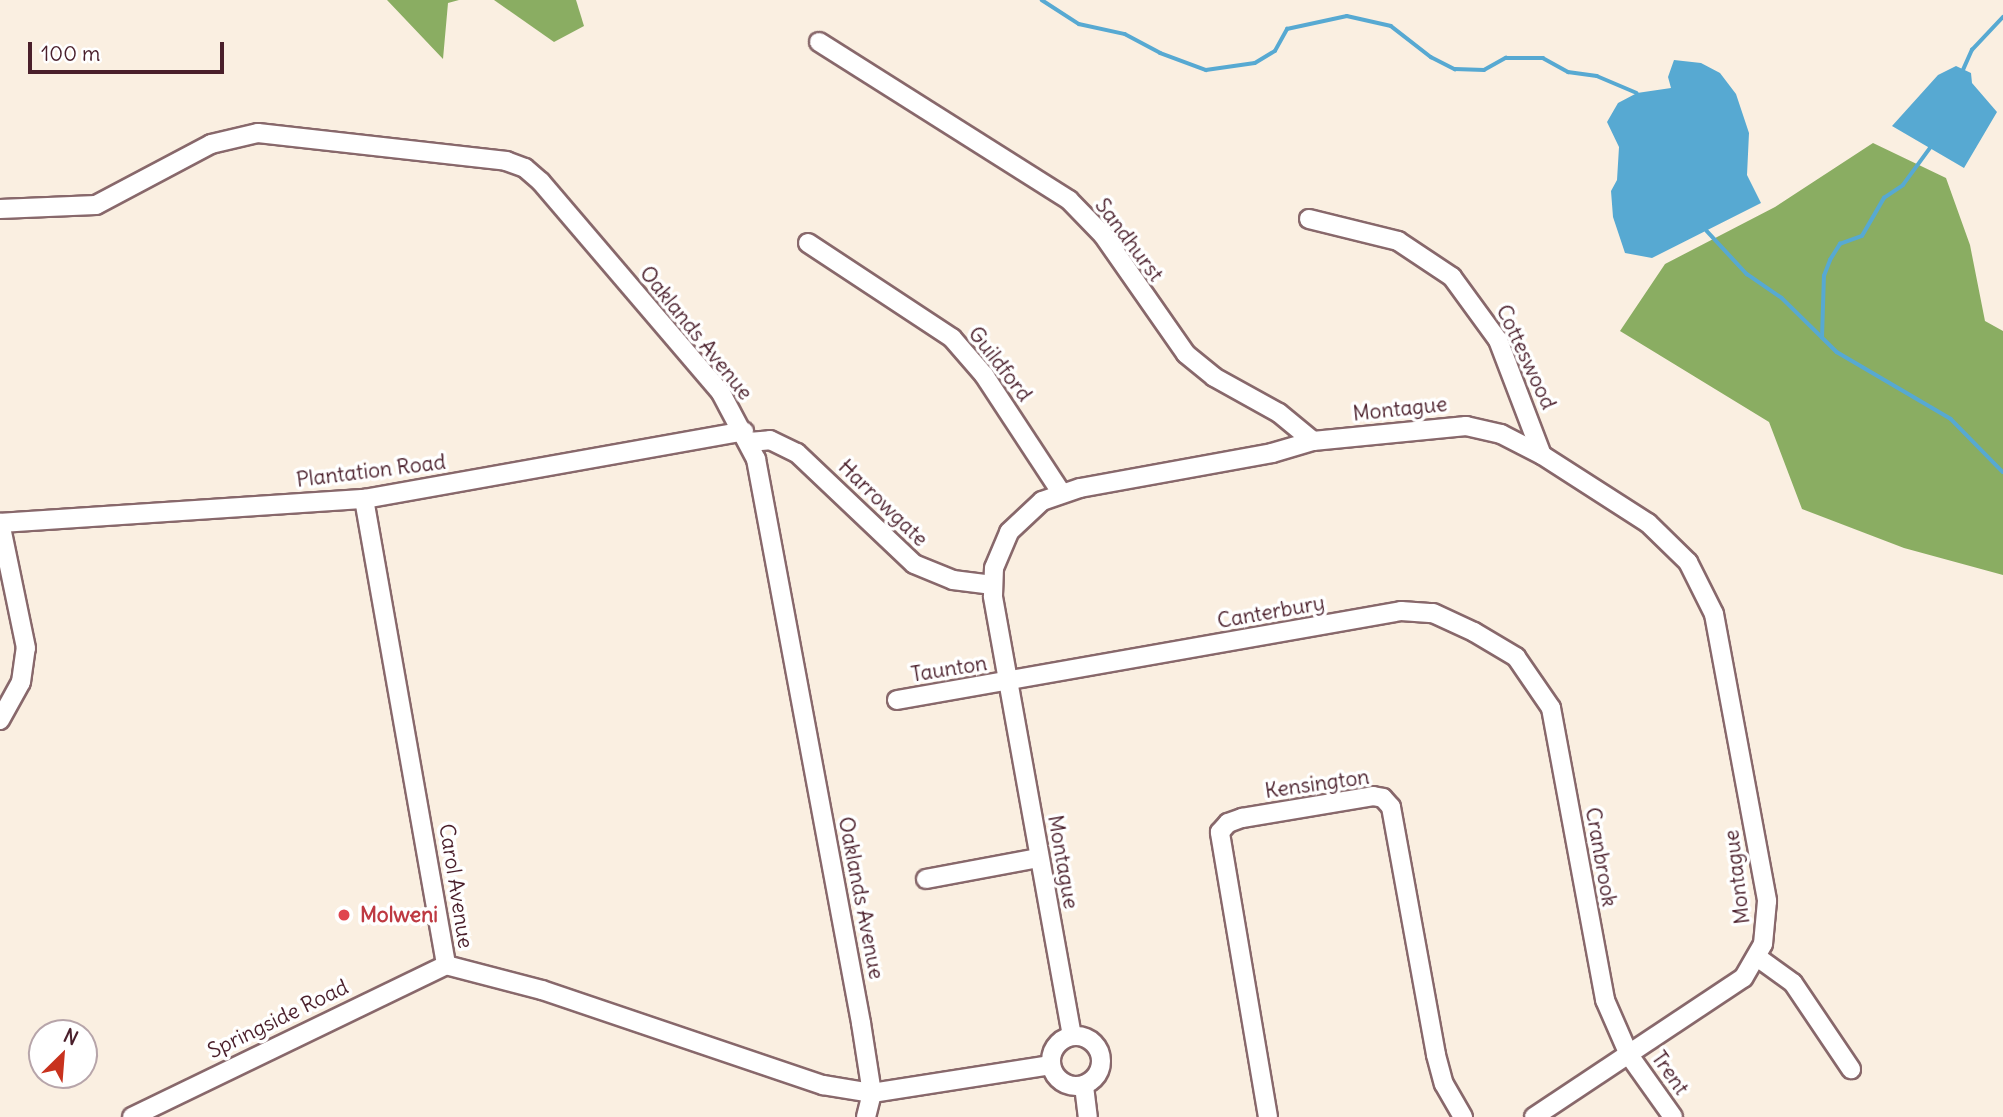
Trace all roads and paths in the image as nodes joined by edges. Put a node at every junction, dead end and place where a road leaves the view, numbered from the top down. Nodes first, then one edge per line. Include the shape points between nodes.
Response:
1 (820, 42) dead end
2 (0, 209) edge
3 (1309, 219) dead end
4 (808, 243) dead end
5 (747, 436) junction
6 (1313, 441) junction
7 (1542, 454) junction
8 (1060, 492) junction
9 (364, 499) junction
10 (0, 523) edge
11 (993, 585) junction
12 (1526, 669) joint
13 (1009, 682) junction
14 (897, 700) dead end
15 (0, 720) edge
16 (1038, 858) junction
17 (926, 879) dead end
18 (1757, 957) junction
19 (446, 965) junction
20 (1072, 1036) junction
21 (1629, 1055) junction
22 (1051, 1065) junction
23 (1852, 1069) dead end
24 (1084, 1086) junction
25 (872, 1093) junction
26 (132, 1117) edge
27 (866, 1117) edge
28 (1088, 1117) edge
29 (1268, 1117) edge
30 (1462, 1117) edge
31 (1534, 1117) edge
32 (1673, 1117) edge

1 - 6 street, Sandhurst via 1069,200 1102,235 1186,354 1214,377 1279,413
2 - 5 street, Oaklands Avenue via 96,205 211,144 258,133 506,161 525,168 541,182 710,380
3 - 7 street, Cotteswood via 1398,241 1452,277 1498,340
4 - 8 street, Guildford via 952,338 984,375
5 - 9 street, Plantation Road
5 - 11 street, Harrowgate via 770,440 797,453 914,564 953,580
5 - 25 street, Oaklands Avenue via 783,587
6 - 7 street, Montague via 1466,426 1501,434
6 - 8 street, Montague via 1272,453
7 - 18 street, Montague via 1669,540 1709,599 1767,901 1766,933
8 - 11 street, Montague via 1017,522 1000,548
9 - 10 street, Plantation Road
9 - 19 street, Carol Avenue
10 - 15 street via 26,648 21,682
11 - 13 street, Montague
12 - 13 street, Canterbury via 1516,657 1460,624 1412,611
12 - 21 street, Cranbrook via 1553,714 1600,979
13 - 14 street, Taunton
13 - 16 street, Montague
16 - 17 street
16 - 20 street, Montague
18 - 21 street, Montague via 1722,995
18 - 23 street via 1793,983
19 - 25 street, Carol Avenue via 542,990 822,1085
19 - 26 street, Springside Road
20 - 22 street via 1058,1043
20 - 24 street via 1095,1044 1102,1059 1097,1075
21 - 31 street, Montague
21 - 32 street, Trent
22 - 24 street via 1059,1080
22 - 25 street, Carol Avenue
24 - 28 street
25 - 27 street
29 - 30 street, Kensington via 1220,832 1242,818 1373,796 1383,798 1391,807 1436,1055 1444,1084

